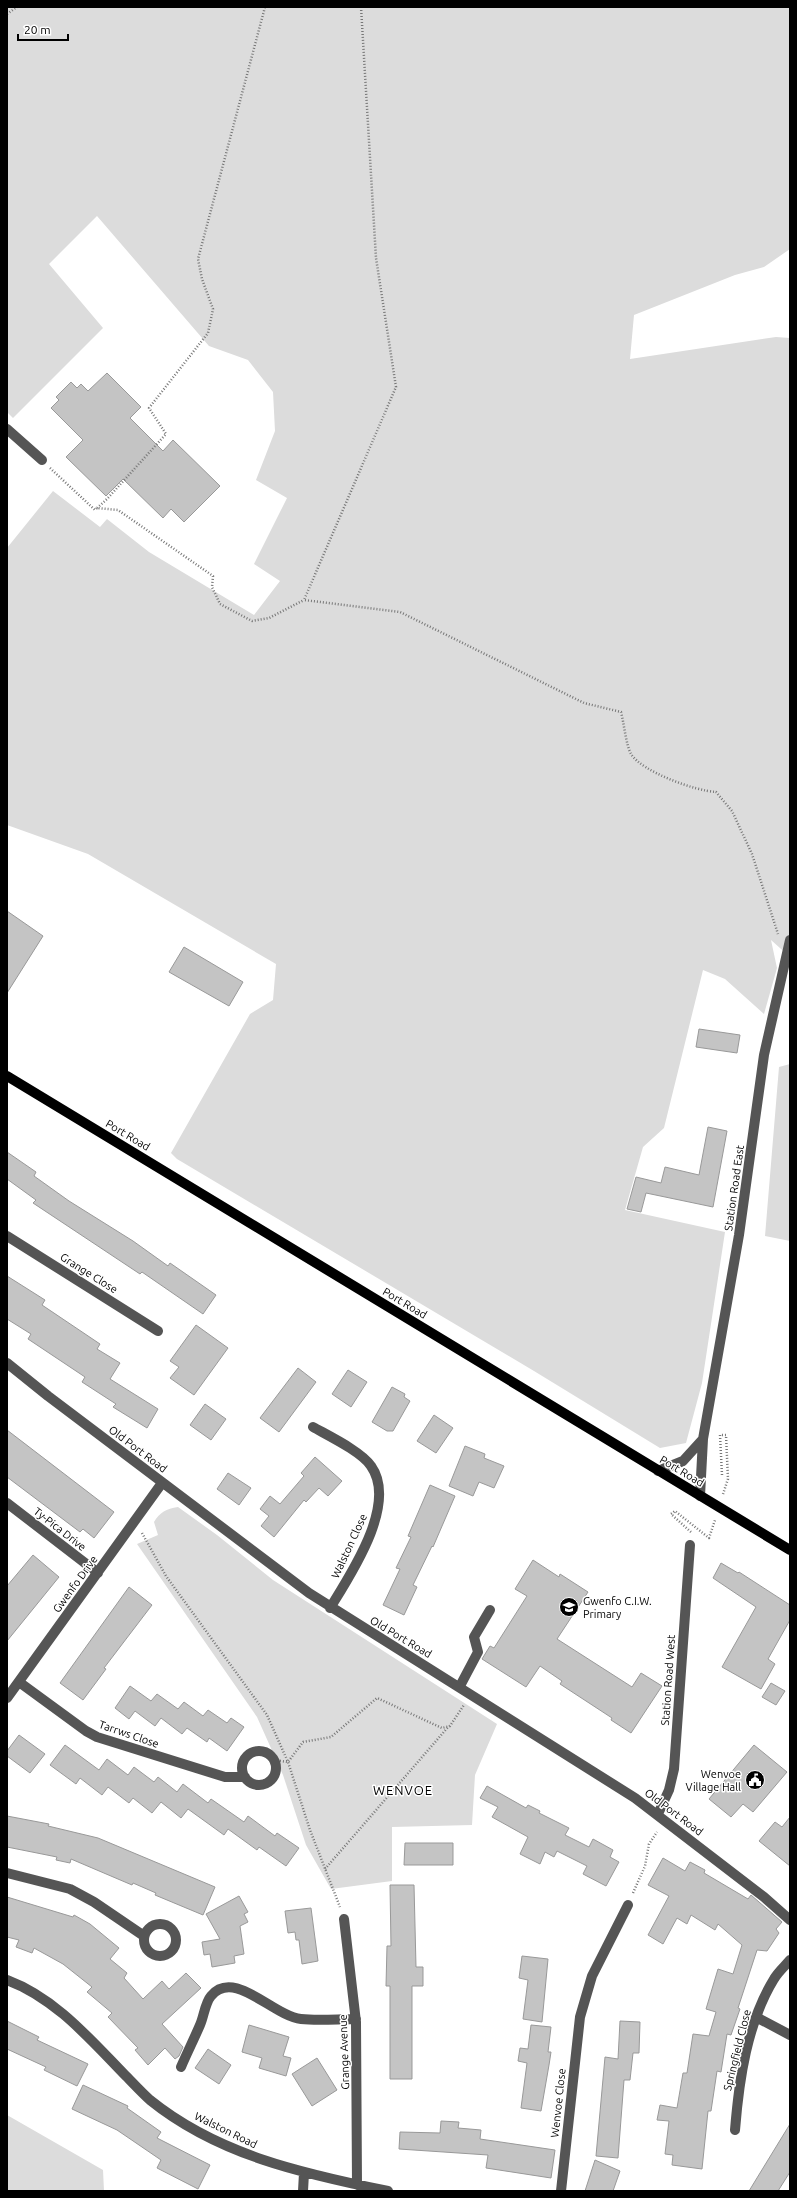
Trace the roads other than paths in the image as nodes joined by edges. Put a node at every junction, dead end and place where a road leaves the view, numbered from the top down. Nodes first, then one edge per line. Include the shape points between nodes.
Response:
1 (7, 429) edge
2 (42, 460) road end
3 (790, 940) edge
4 (7, 1076) edge
5 (7, 1236) edge
6 (158, 1331) dead end
7 (7, 1363) edge
8 (314, 1427) dead end
9 (703, 1439) junction
10 (658, 1471) junction
11 (162, 1483) junction
12 (700, 1496) junction
13 (7, 1503) edge
14 (690, 1545) dead end
15 (790, 1550) edge
16 (98, 1573) junction
17 (330, 1608) junction
18 (490, 1610) dead end
19 (19, 1682) junction
20 (460, 1686) junction
21 (7, 1698) edge
22 (244, 1777) junction
23 (662, 1817) junction
24 (7, 1874) edge
25 (628, 1905) road end
26 (344, 1919) road end
27 (790, 1920) edge
28 (144, 1936) dead end
29 (790, 1960) edge
30 (7, 1980) edge
31 (756, 2017) junction
32 (356, 2019) junction
33 (790, 2035) edge
34 (180, 2067) dead end
35 (735, 2130) dead end
36 (304, 2173) junction
37 (358, 2185) junction
38 (304, 2191) edge
39 (388, 2191) edge
40 (560, 2191) edge

1 - 2 street
3 - 9 street, Station Road East via 764,1055 739,1235
4 - 10 main road, Port Road
5 - 6 street, Grange Close
7 - 11 street, Old Port Road
8 - 17 street, Walston Close via 371,1465 378,1479 380,1494 375,1522
9 - 10 street via 684,1461
9 - 12 street, Station Road East
10 - 12 main road, Port Road
11 - 16 street, Gwenfo Drive
11 - 17 street, Old Port Road
12 - 15 main road, Port Road
13 - 16 street, Ty-Pica Drive
14 - 23 street, Station Road West via 674,1769
16 - 19 street, Gwenfo Drive
17 - 20 street, Old Port Road
18 - 20 street via 474,1637 478,1652
19 - 21 street, Gwenfo Drive
19 - 22 street, Tarrws Close via 86,1732 97,1737 225,1777
20 - 23 street, Old Port Road
22 - 22 street, Tarrws Close via 242,1766 251,1753 267,1753 274,1760 274,1777 265,1784 253,1784
23 - 27 street, Old Port Road
24 - 28 street via 70,1889
25 - 40 street, Wenvoe Close via 592,1976 580,2017
26 - 32 street, Grange Avenue
29 - 31 street, Springfield Close via 774,1978
30 - 36 street, Walston Road via 26,1987 69,2018 149,2099 196,2131 247,2155
31 - 33 street
31 - 35 street, Springfield Close via 738,2090
32 - 34 street via 300,2019 279,2012 233,1987 220,1988 210,1997 201,2024
32 - 37 street, Grange Avenue
36 - 37 street, Walston Road
36 - 38 street
37 - 39 street, Walston Road

